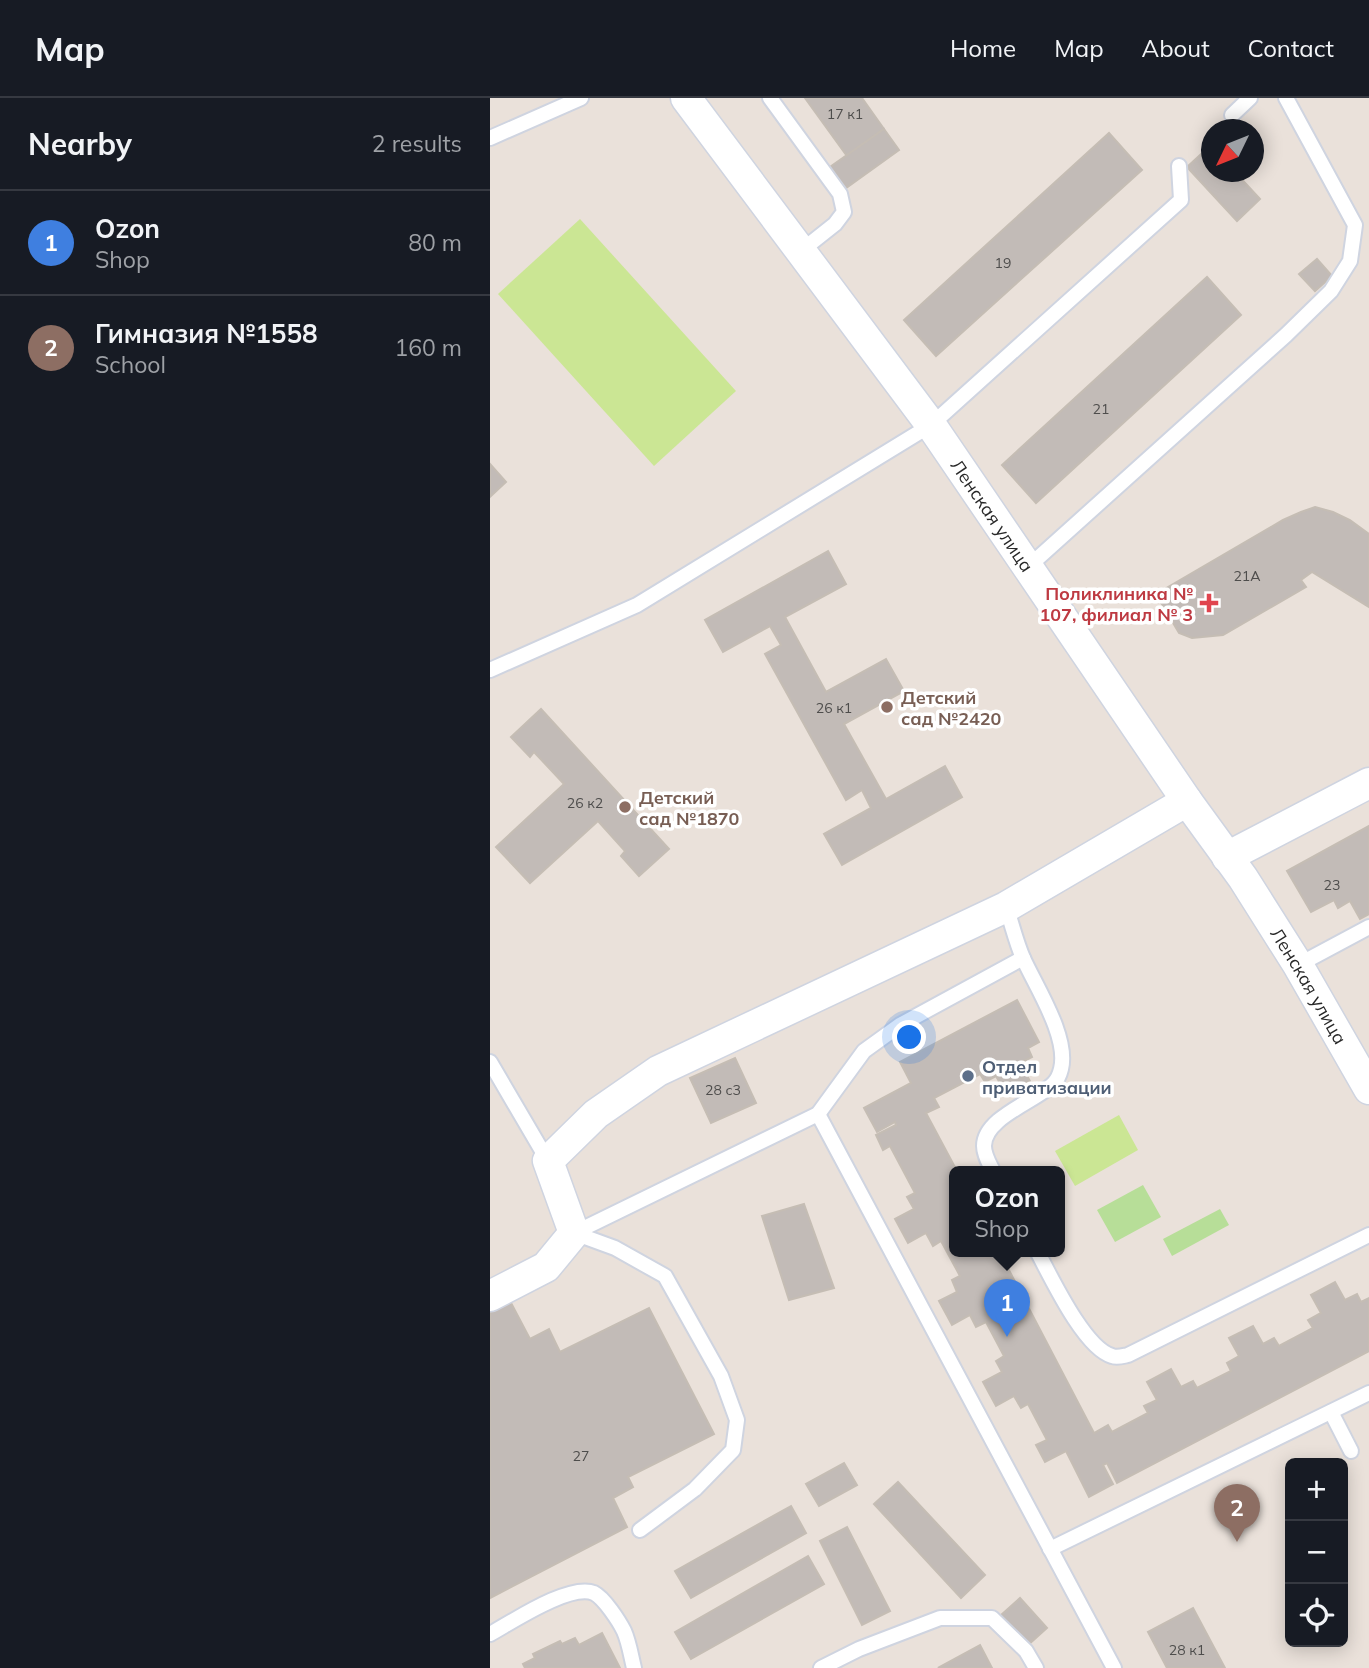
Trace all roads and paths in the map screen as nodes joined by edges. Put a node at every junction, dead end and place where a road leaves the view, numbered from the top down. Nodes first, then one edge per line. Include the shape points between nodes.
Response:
1 (581, 98) edge
2 (686, 98) edge
3 (770, 98) edge
4 (1250, 98) edge
5 (1286, 98) edge
6 (1232, 115) dead end
7 (490, 138) edge
8 (1179, 166) dead end
9 (801, 251) junction
10 (932, 425) junction
11 (1028, 567) junction
12 (490, 670) edge
13 (1369, 783) edge
14 (1186, 801) junction
15 (1227, 857) junction
16 (1006, 907) junction
17 (1369, 927) edge
18 (1023, 958) junction
19 (1298, 977) junction
20 (492, 1070) edge
21 (1369, 1089) edge
22 (818, 1114) junction
23 (548, 1161) junction
24 (990, 1166) edge
25 (574, 1233) junction
26 (1369, 1235) edge
27 (1040, 1257) edge
28 (490, 1296) edge
29 (1369, 1393) edge
30 (1331, 1412) junction
31 (1351, 1451) dead end
32 (640, 1530) dead end
33 (1050, 1549) junction
34 (490, 1634) edge
35 (634, 1668) edge
36 (821, 1668) edge
37 (1036, 1668) edge
38 (1114, 1668) edge

1 - 7 lane
2 - 9 street, Ленская улица
3 - 9 lane via 840,194 844,212
4 - 6 lane
5 - 11 lane via 1355,225 1350,261 1331,291 1286,335
8 - 10 lane via 1181,200
9 - 10 street, Ленская улица
10 - 11 street, Ленская улица
10 - 12 lane via 637,605
11 - 14 street, Ленская улица
13 - 15 street
14 - 15 street, Ленская улица
14 - 16 street
15 - 19 street, Ленская улица
16 - 18 lane
16 - 23 street via 658,1071 596,1114
17 - 19 lane
18 - 22 lane via 900,1025 864,1051
18 - 24 lane via 1056,1027 1061,1067 1055,1083 988,1131 983,1145
19 - 21 street, Ленская улица
20 - 23 lane
22 - 25 lane
22 - 33 lane
23 - 25 street
25 - 28 street via 546,1267
25 - 32 lane via 615,1248 665,1276 721,1376 737,1420 733,1450 695,1489
26 - 27 lane via 1128,1355 1114,1357 1090,1339
29 - 30 lane
30 - 31 lane
30 - 33 lane
33 - 38 lane
34 - 35 lane via 561,1595 580,1590 595,1593 624,1631
36 - 37 lane via 940,1618 992,1618 1026,1651

